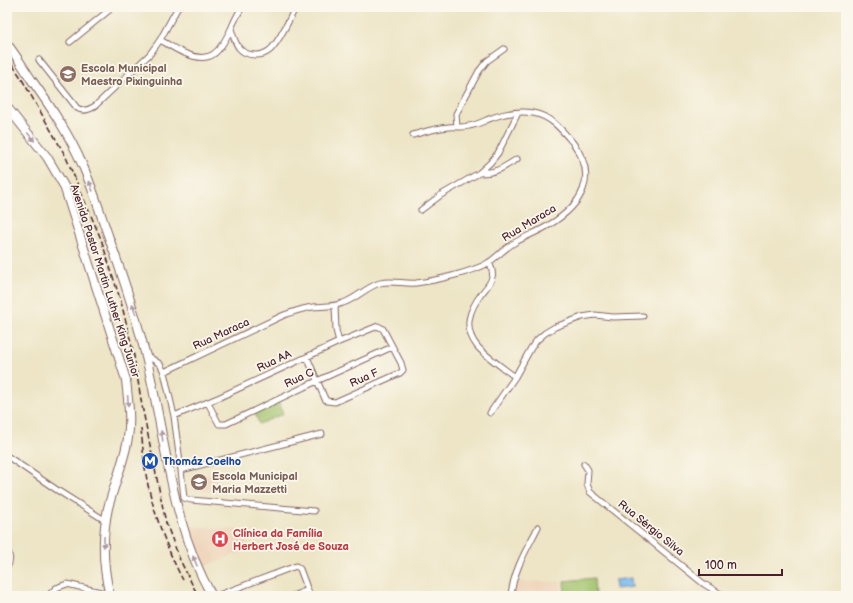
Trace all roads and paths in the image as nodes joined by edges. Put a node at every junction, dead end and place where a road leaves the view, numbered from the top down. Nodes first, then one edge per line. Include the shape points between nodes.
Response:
1 (113, 7) edge
2 (178, 7) edge
3 (242, 7) edge
4 (296, 7) edge
5 (231, 29) junction
6 (160, 40) junction
7 (70, 42) dead end
8 (7, 44) edge
9 (504, 49) dead end
10 (39, 60) dead end
11 (7, 107) edge
12 (518, 112) junction
13 (457, 126) junction
14 (413, 135) dead end
15 (517, 159) dead end
16 (479, 173) junction
17 (421, 210) dead end
18 (489, 262) junction
19 (335, 306) junction
20 (644, 316) dead end
21 (339, 342) junction
22 (392, 347) junction
23 (146, 355) junction
24 (307, 357) junction
25 (164, 372) junction
26 (515, 377) junction
27 (317, 381) junction
28 (208, 403) junction
29 (490, 413) dead end
30 (174, 416) junction
31 (322, 434) dead end
32 (7, 456) edge
33 (584, 464) dead end
34 (181, 470) junction
35 (314, 511) dead end
36 (106, 521) junction
37 (538, 527) dead end
38 (7, 549) edge
39 (7, 567) edge
40 (308, 590) junction
41 (110, 595) edge
42 (48, 596) edge
43 (212, 596) edge
44 (216, 596) edge
45 (292, 596) edge
46 (310, 596) edge
47 (511, 596) edge
48 (724, 596) edge

1 - 7 street
2 - 6 street
3 - 5 street
4 - 5 street via 276,42 263,54 246,54 239,48
5 - 6 street via 222,46 207,58 184,53
6 - 10 street via 142,63 95,106 84,111 77,108
23 -> 8 main road, Avenida Pastor Martin Luther King Junior via 129,293 82,164 44,96
9 - 13 street via 487,61 479,71 456,114
11 -> 36 main road, Avenida Pastor Martin Luther King Junior via 48,157 64,186 126,380 128,437
12 - 13 street, Rua Maraca via 469,126
12 - 16 street via 498,153
12 - 18 street, Rua Maraca via 533,112 549,118 561,128 584,160 585,183 578,200 566,212 550,224 515,242
13 - 14 street, Rua Maraca
15 - 16 street via 499,170
16 - 17 street
18 - 19 street, Rua Maraca via 469,271 426,281 380,283
18 - 26 street via 492,278 469,315 471,336 477,346
19 - 21 street
19 - 25 street, Rua Maraca via 312,307 284,315
20 - 26 street via 595,315 555,327 537,340
21 - 22 street, Rua AA via 373,327 380,327
21 - 24 street, Rua AA
22 - 27 street, Rua C
22 - 27 street, Rua F via 401,363 403,370 400,373 334,402 325,399
23 - 25 street via 160,364
43 -> 23 main road, Avenida Pastor Martin Luther King Junior via 194,558 174,495
24 - 27 street
24 - 28 street, Rua AA
25 - 30 street
26 - 29 street
27 - 28 street, Rua C via 226,424 219,424 216,421
28 - 30 street, Rua AA
30 - 34 street
31 - 34 street
32 - 36 street
33 - 48 street, Rua Sérgio Silva via 588,470 587,484 590,492 704,584
34 - 35 street via 186,500
36 -> 41 main road, Avenida Pastor Martin Luther King Junior via 104,543
37 - 47 street via 516,572
38 - 39 street via 10,556
40 - 44 street via 300,569 296,566
40 - 45 street
40 - 46 street
41 - 42 street via 67,584 56,588

